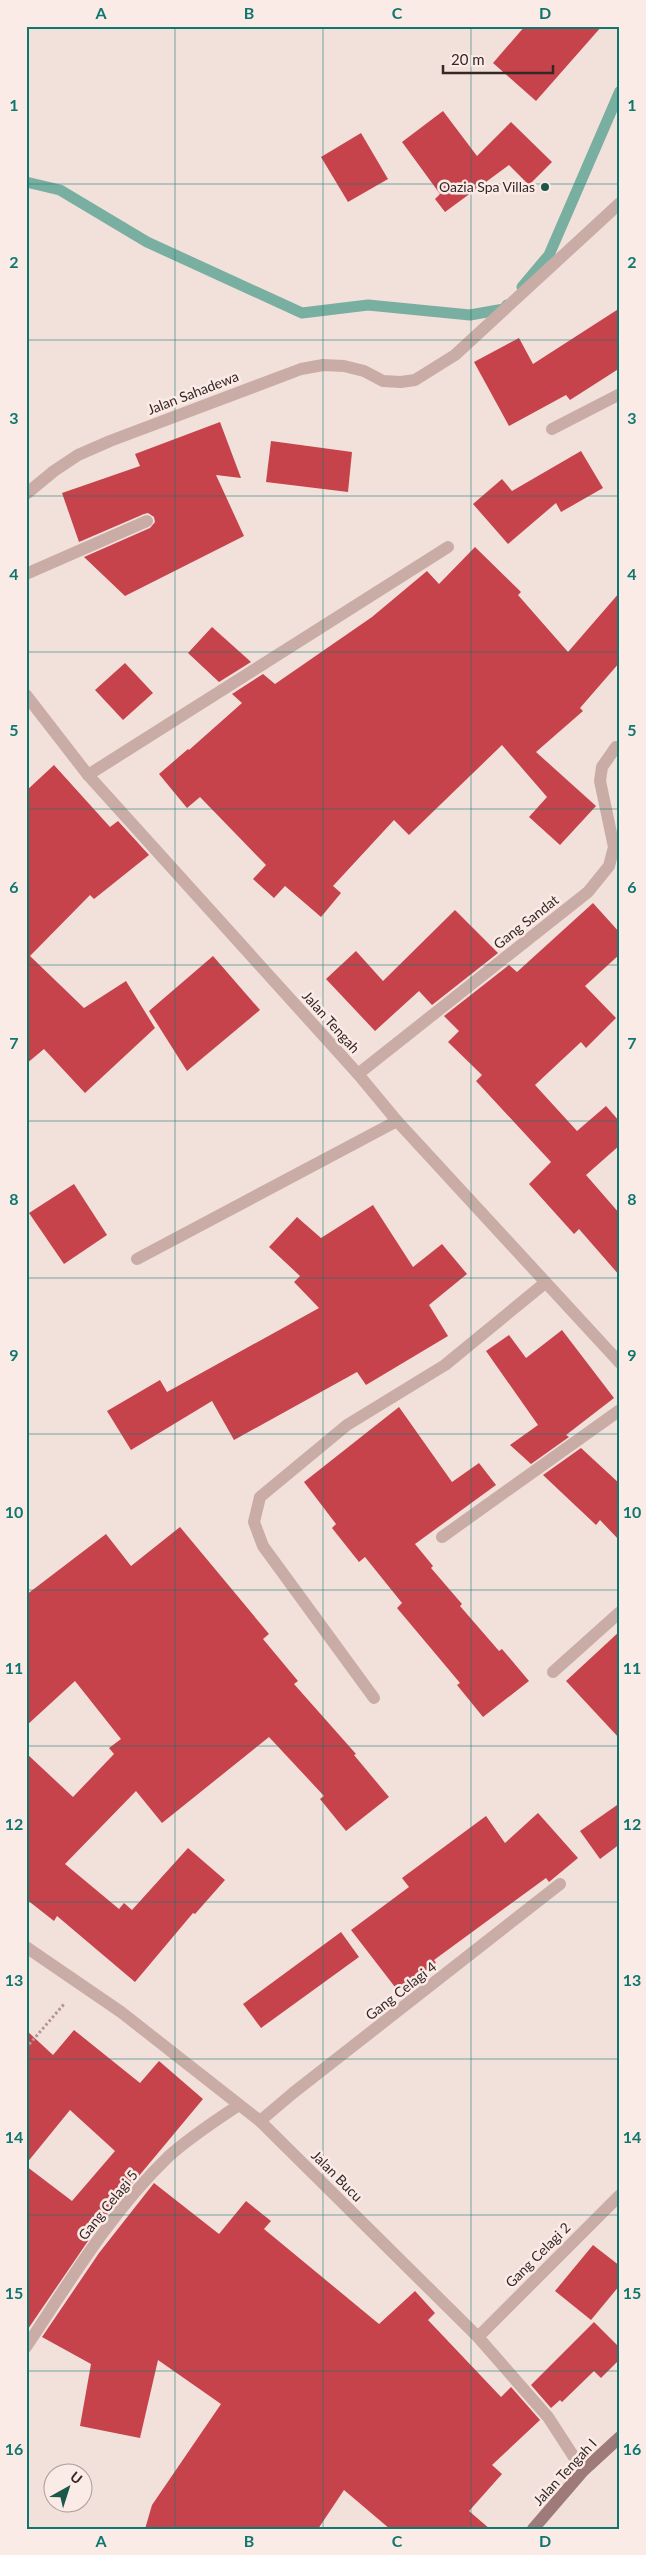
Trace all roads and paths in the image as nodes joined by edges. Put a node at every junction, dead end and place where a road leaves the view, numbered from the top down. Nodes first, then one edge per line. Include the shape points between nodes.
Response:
1 (620, 203) edge
2 (620, 394) edge
3 (552, 429) dead end
4 (26, 494) edge
5 (147, 521) dead end
6 (448, 547) dead end
7 (26, 574) edge
8 (26, 695) edge
9 (616, 747) dead end
10 (88, 775) junction
11 (358, 1074) junction
12 (397, 1121) junction
13 (137, 1259) dead end
14 (545, 1283) junction
15 (620, 1363) edge
16 (620, 1410) edge
17 (442, 1537) dead end
18 (620, 1612) edge
19 (553, 1672) dead end
20 (374, 1698) dead end
21 (560, 1884) dead end
22 (26, 1947) edge
23 (82, 1984) junction
24 (26, 2048) edge
25 (239, 2105) junction
26 (260, 2121) junction
27 (620, 2195) edge
28 (478, 2337) junction
29 (26, 2347) edge
30 (620, 2437) edge
31 (584, 2471) junction
32 (533, 2529) edge

1 - 4 street, Jalan Sahadewa via 454,356 415,380 383,381 364,371 344,366 301,368 94,448 54,471
2 - 3 street
5 - 7 street
6 - 10 street
8 - 10 street, Jalan Tengah
9 - 11 street, Gang Sandat via 602,767 600,781 614,847 609,866 588,892
10 - 11 street, Jalan Tengah
11 - 12 street, Jalan Tengah
12 - 13 street
12 - 14 street, Jalan Tengah
14 - 15 street, Jalan Tengah
14 - 20 street via 445,1365 347,1425 260,1497 254,1522 263,1546
16 - 17 street
18 - 19 street
21 - 26 street, Gang Celagi 4
22 - 23 street, Jalan Bucu
23 - 24 path
23 - 25 street, Jalan Bucu
25 - 26 street, Jalan Bucu
25 - 29 street, Gang Celagi 5 via 169,2157 135,2192 105,2229
26 - 28 street, Jalan Bucu
27 - 28 street, Gang Celagi 2
28 - 31 street, Jalan Bucu via 548,2417
30 - 31 street, Jalan Tengah I
31 - 32 street, Jalan Tengah I

